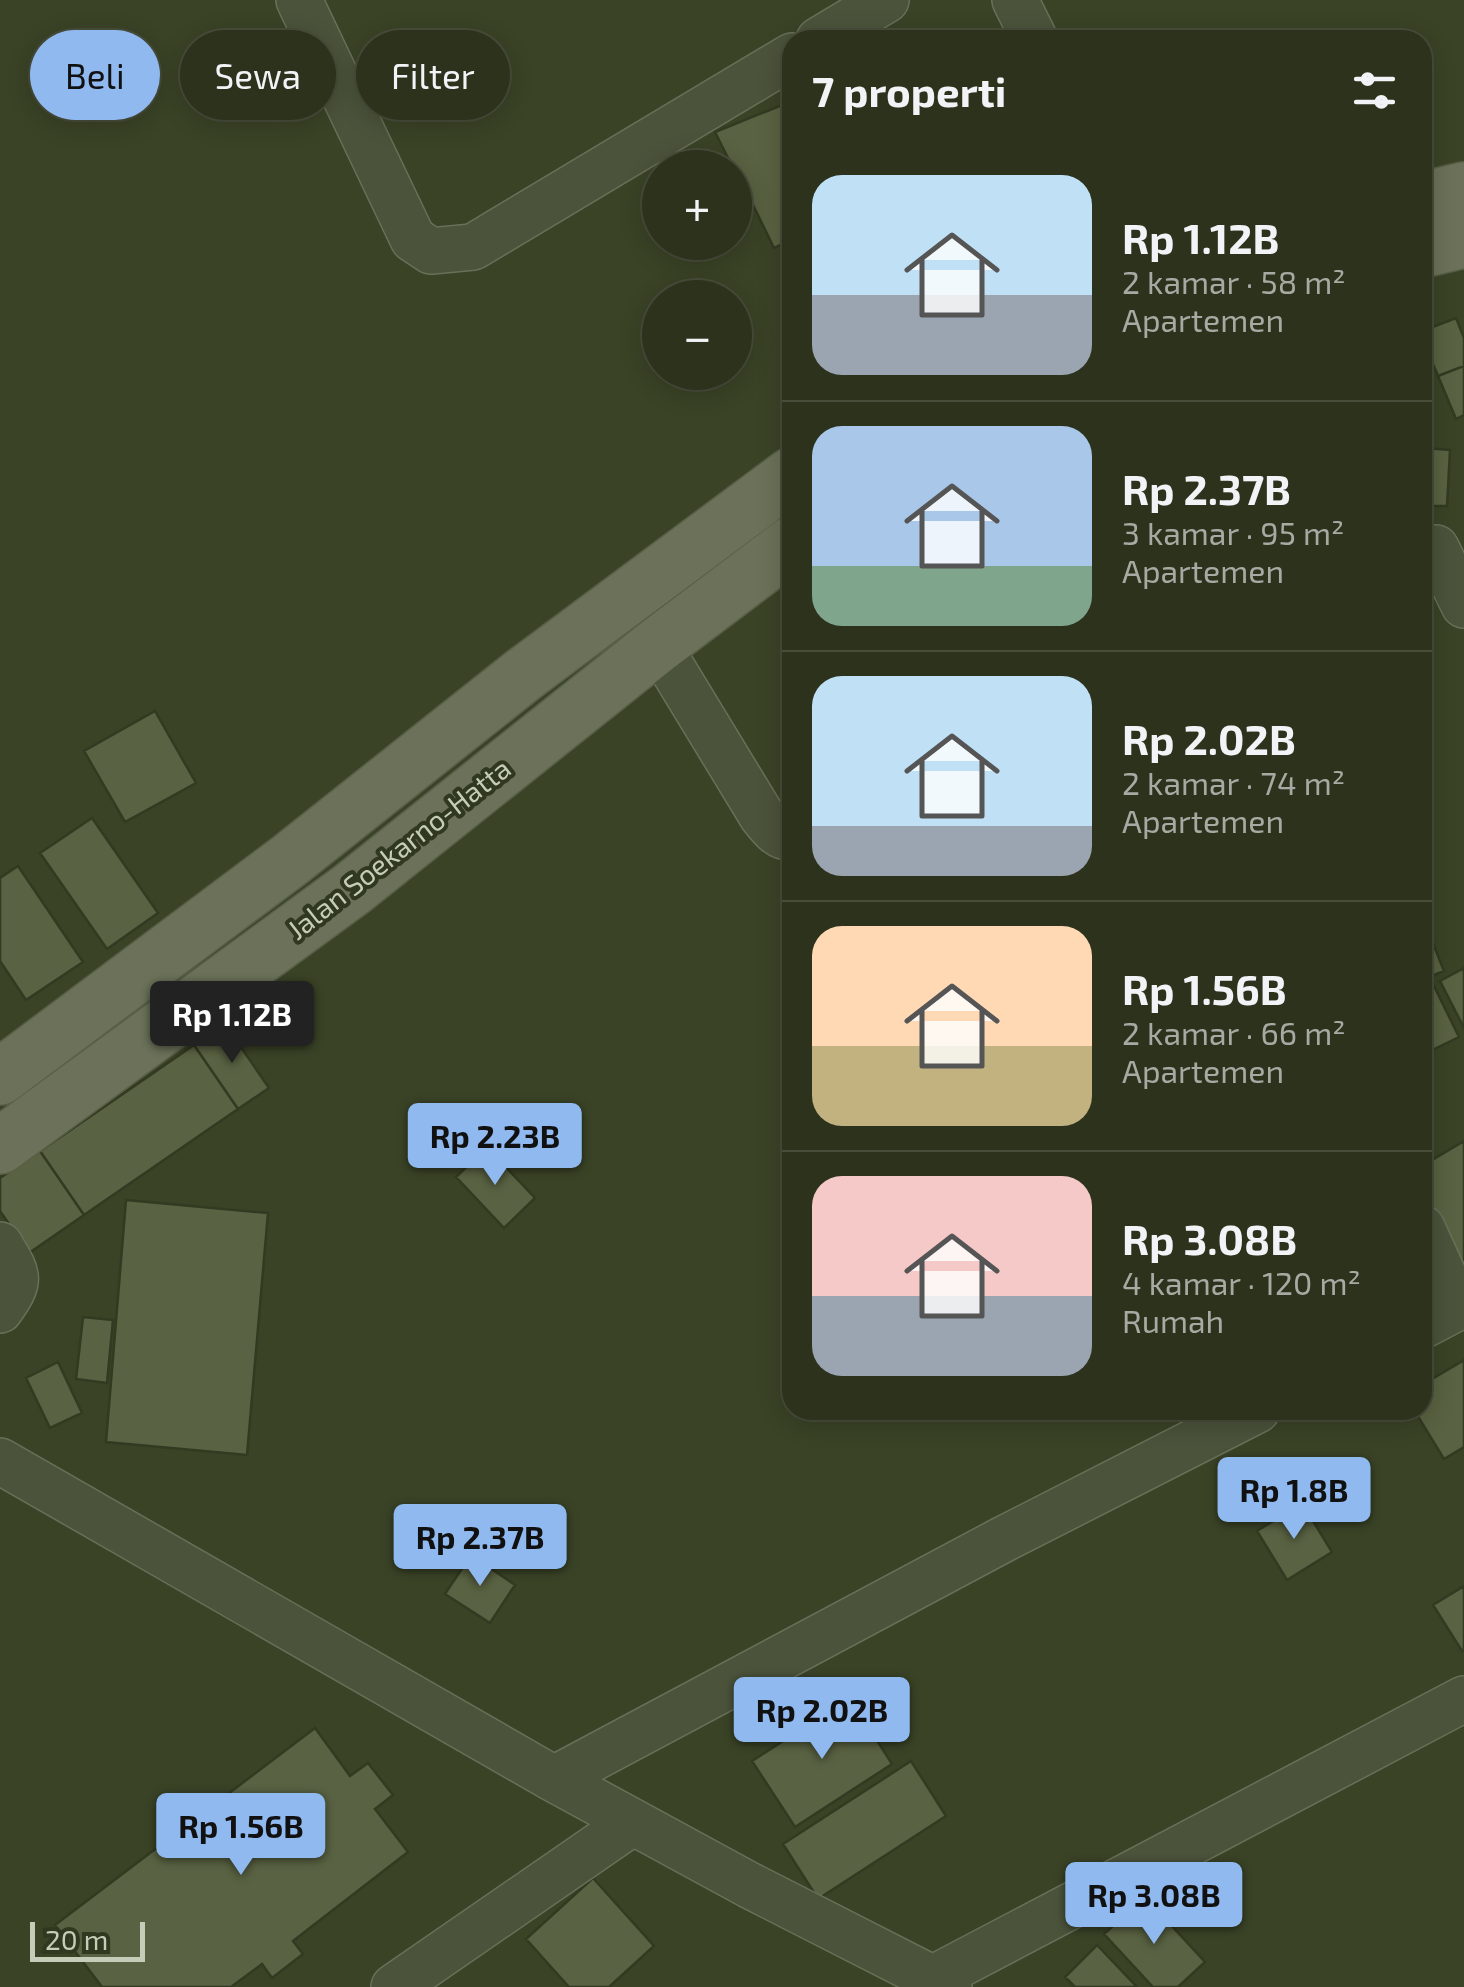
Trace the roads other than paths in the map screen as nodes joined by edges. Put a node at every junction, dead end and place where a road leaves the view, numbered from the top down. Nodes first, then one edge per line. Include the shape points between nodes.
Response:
1 (299, 0) edge
2 (886, 0) edge
3 (1015, 0) edge
4 (836, 30) edge
5 (1030, 30) edge
6 (782, 62) edge
7 (1464, 190) edge
8 (1432, 198) edge
9 (1464, 240) edge
10 (1432, 248) edge
11 (782, 483) edge
12 (1441, 545) edge
13 (782, 552) edge
14 (1464, 606) edge
15 (658, 645) junction
16 (504, 690) junction
17 (541, 739) junction
18 (782, 836) edge
19 (0, 1077) edge
20 (0, 1146) edge
21 (0, 1245) edge
22 (1432, 1260) edge
23 (0, 1310) edge
24 (1448, 1312) edge
25 (1237, 1420) edge
26 (0, 1461) edge
27 (1464, 1699) edge
28 (554, 1779) junction
29 (632, 1822) junction
30 (942, 1982) edge
31 (394, 1987) edge

1 - 6 street via 413,239 431,251 473,247
2 - 4 street
3 - 5 street
7 - 8 main road
9 - 10 main road
11 - 16 main road
12 - 14 street
13 - 15 main road, Jalan Soekarno-Hatta
15 - 17 main road, Jalan Soekarno-Hatta
15 - 18 street via 762,816
16 - 17 main road
16 - 19 main road
17 - 20 main road, Jalan Soekarno-Hatta via 352,889
21 - 23 street via 17,1282
22 - 24 street
25 - 28 street
26 - 28 street
27 - 30 street
28 - 29 street
29 - 30 street
29 - 31 street

